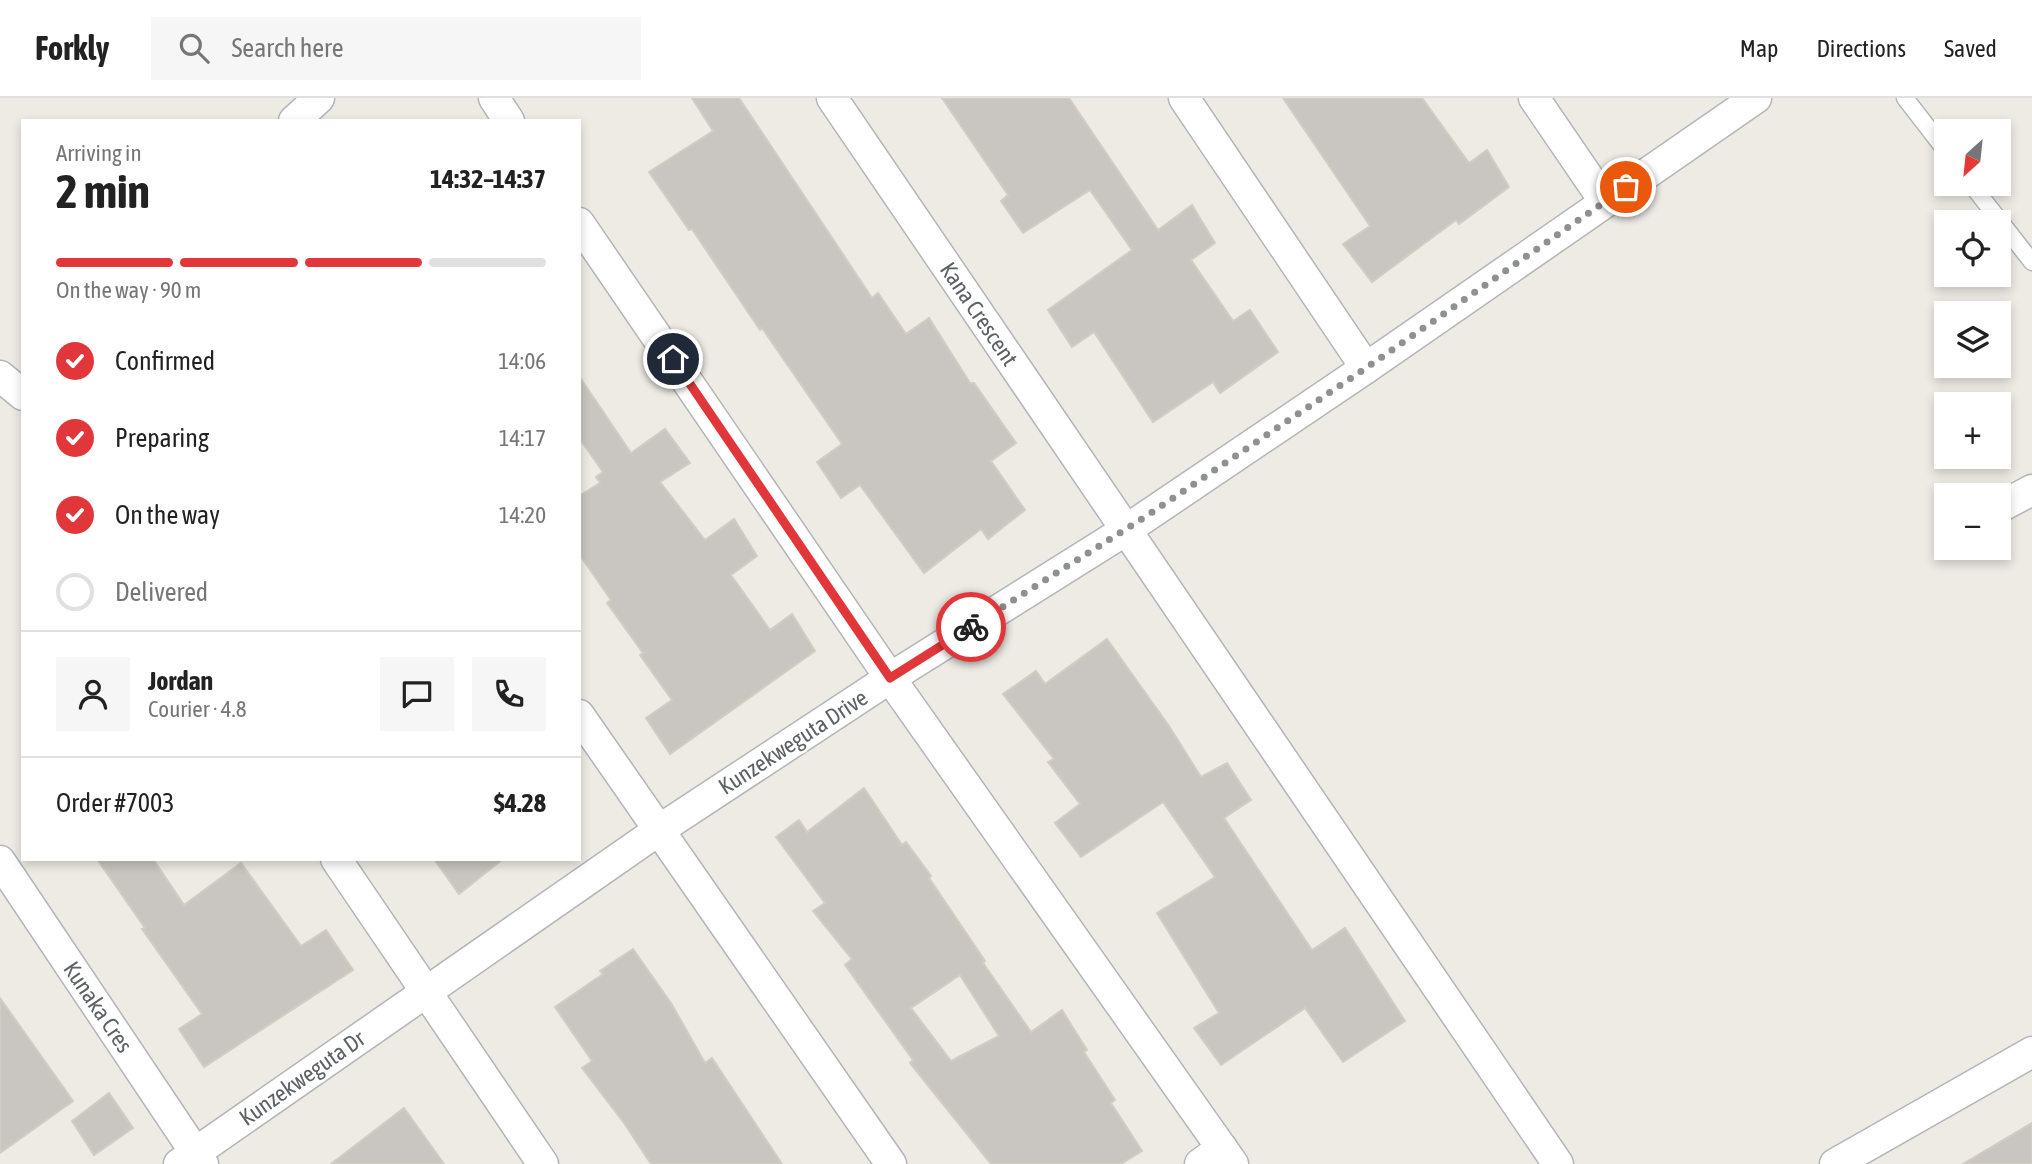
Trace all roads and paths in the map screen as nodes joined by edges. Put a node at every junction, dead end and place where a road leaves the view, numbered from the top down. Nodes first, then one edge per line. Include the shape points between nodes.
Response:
1 (319, 98) edge
2 (494, 98) edge
3 (832, 98) edge
4 (1184, 98) edge
5 (1534, 98) edge
6 (1756, 98) edge
7 (1905, 98) edge
8 (296, 119) edge
9 (508, 119) edge
10 (1934, 135) edge
11 (1980, 196) edge
12 (1605, 202) junction
13 (581, 226) edge
14 (2032, 262) edge
15 (1366, 368) junction
16 (0, 376) edge
17 (21, 393) edge
18 (2032, 490) edge
19 (2011, 501) edge
20 (1126, 530) junction
21 (890, 678) junction
22 (581, 718) edge
23 (659, 830) junction
24 (0, 861) edge
25 (337, 861) edge
26 (424, 992) junction
27 (2032, 1052) edge
28 (1218, 1159) edge
29 (192, 1160) edge
30 (543, 1164) edge
31 (891, 1164) edge
32 (1558, 1164) edge
33 (1835, 1164) edge

1 - 8 street
2 - 9 street
3 - 20 street, Kana Crescent
4 - 15 street
5 - 12 street
6 - 12 street, Kunzekweguta Drive
7 - 10 lane
11 - 14 lane
12 - 15 street, Kunzekweguta Drive
13 - 21 street
15 - 20 street, Kunzekweguta Drive
16 - 17 street
18 - 19 street
20 - 21 street, Kunzekweguta Drive
20 - 32 street, Kana Crescent
21 - 23 street, Kunzekweguta Drive
21 - 28 street
22 - 23 street
23 - 26 street, Kunzekweguta Drive
23 - 31 street
24 - 29 street, Kunaka Cres
25 - 26 street
26 - 29 street, Kunzekweguta Dr
26 - 30 street
27 - 33 street

